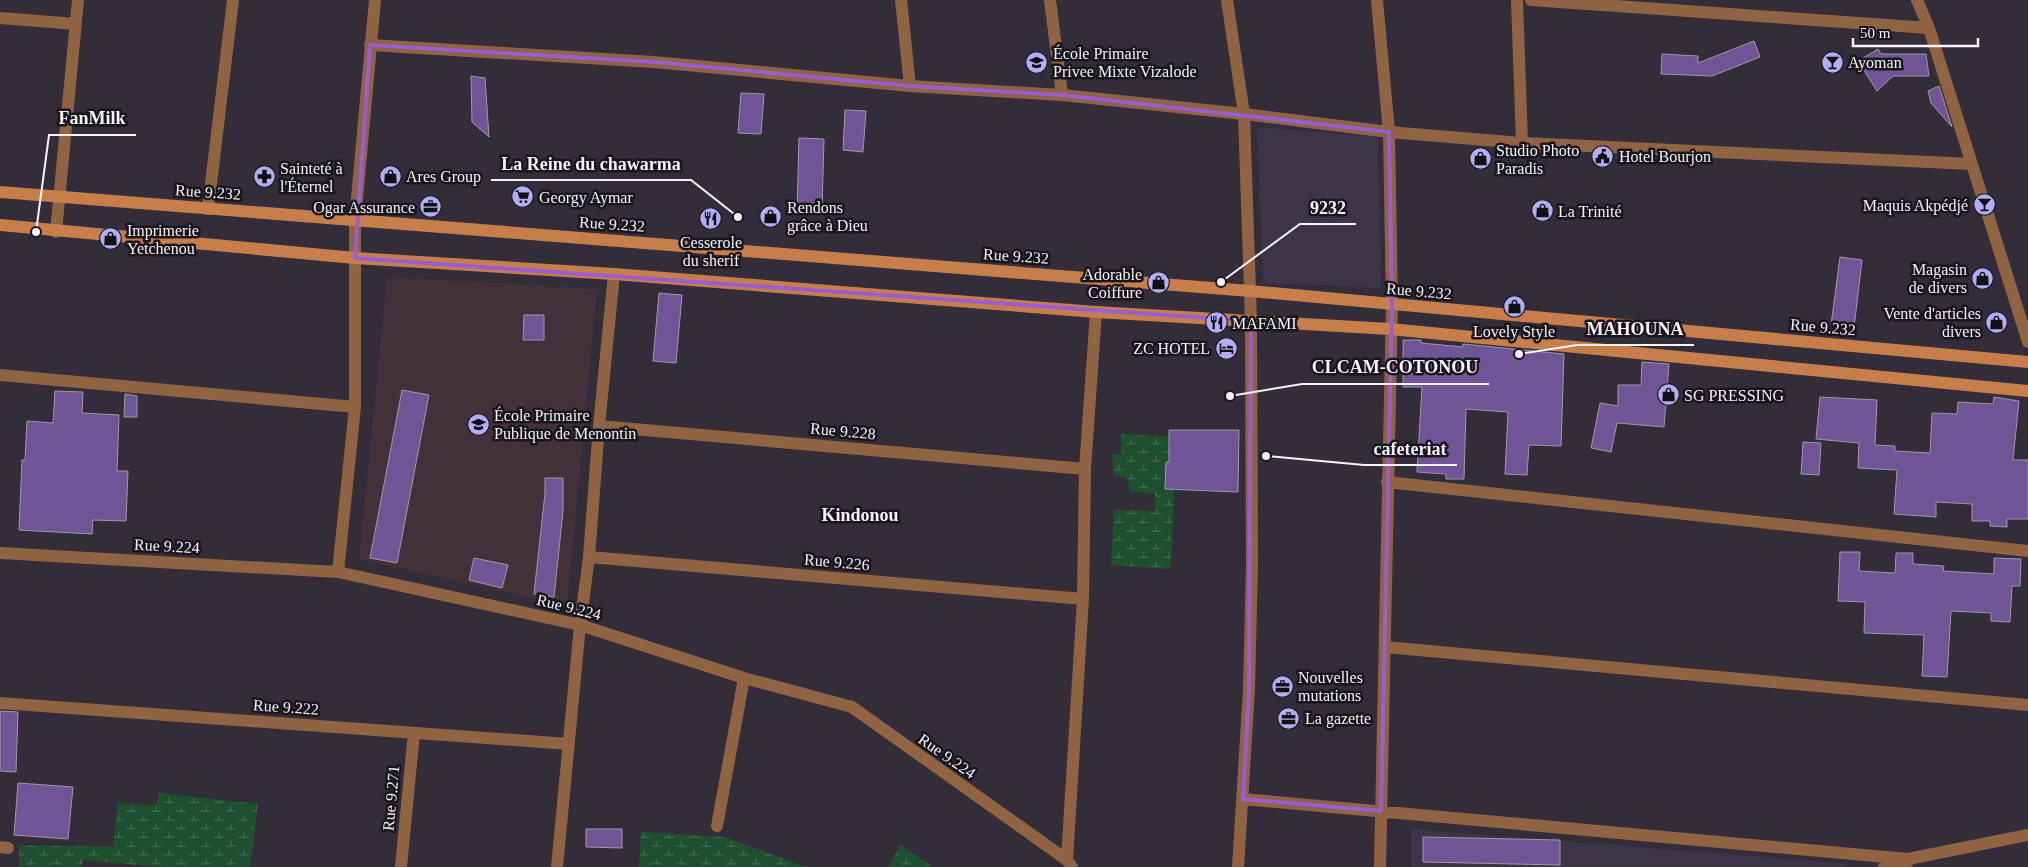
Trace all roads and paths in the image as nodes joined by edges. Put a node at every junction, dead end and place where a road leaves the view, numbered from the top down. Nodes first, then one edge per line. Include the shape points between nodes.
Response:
1 (78, 0) edge
2 (233, 0) edge
3 (375, 0) edge
4 (901, 0) edge
5 (1050, 0) edge
6 (1227, 0) edge
7 (1377, 0) edge
8 (1517, 0) edge
9 (1531, 0) edge
10 (1917, 0) edge
11 (0, 18) edge
12 (76, 24) junction
13 (1929, 28) junction
14 (370, 45) junction
15 (910, 86) junction
16 (1062, 96) junction
17 (1244, 114) junction
18 (1389, 132) junction
19 (1522, 143) junction
20 (1972, 164) junction
21 (0, 192) edge
22 (60, 198) junction
23 (208, 208) junction
24 (355, 221) junction
25 (0, 226) edge
26 (56, 232) junction
27 (355, 258) junction
28 (614, 274) junction
29 (1250, 291) junction
30 (1392, 304) junction
31 (1096, 312) junction
32 (1251, 321) junction
33 (1390, 329) junction
34 (2028, 342) edge
35 (2028, 362) edge
36 (0, 375) edge
37 (2028, 391) edge
38 (355, 407) junction
39 (599, 426) junction
40 (1085, 469) junction
41 (1387, 482) junction
42 (2028, 551) edge
43 (0, 553) edge
44 (589, 557) junction
45 (338, 572) junction
46 (1083, 599) junction
47 (580, 624) junction
48 (1385, 647) junction
49 (744, 678) junction
50 (0, 703) edge
51 (2028, 705) edge
52 (414, 733) junction
53 (570, 744) junction
54 (1243, 799) junction
55 (1381, 811) junction
56 (717, 826) dead end
57 (2028, 835) edge
58 (1907, 863) edge
59 (1069, 864) edge
60 (401, 867) edge
61 (557, 867) edge
62 (1238, 867) edge
63 (1380, 867) edge
64 (1884, 867) edge

1 - 12 street
2 - 23 street
3 - 14 street
4 - 15 street
5 - 16 street
6 - 17 street
7 - 18 street
8 - 19 street
9 - 13 street
10 - 13 street
11 - 12 street
12 - 22 street
13 - 20 street
14 - 15 street via 654,62
14 - 24 street
15 - 16 street
16 - 17 street
17 - 18 street
17 - 29 street
18 - 19 street
18 - 30 street
19 - 20 street
20 - 34 street
21 - 22 street, Rue 9.232
22 - 23 street, Rue 9.232
22 - 26 street
23 - 24 street, Rue 9.232
24 - 27 street
24 - 29 street, Rue 9.232
25 - 26 street
26 - 27 street
27 - 28 street
27 - 38 street
28 - 31 street
28 - 39 street
29 - 30 street, Rue 9.232
29 - 32 street
30 - 33 street
30 - 35 street, Rue 9.232
31 - 32 street
31 - 40 street
32 - 33 street
32 - 54 street via 1252,564
33 - 37 street
33 - 41 street
36 - 38 street
38 - 45 street
39 - 40 street, Rue 9.228
39 - 44 street
40 - 46 street
41 - 42 street
41 - 48 street
43 - 45 street, Rue 9.224
44 - 46 street, Rue 9.226
44 - 47 street
45 - 47 street, Rue 9.224
46 - 59 street
47 - 49 street, Rue 9.224
47 - 53 street
48 - 51 street
48 - 55 street
49 - 56 street
49 - 59 street, Rue 9.224 via 852,708
50 - 52 street, Rue 9.222
52 - 53 street, Rue 9.222
52 - 60 street, Rue 9.271
53 - 61 street
54 - 55 street
54 - 62 street
55 - 58 street
55 - 63 street
57 - 58 street
58 - 64 street

